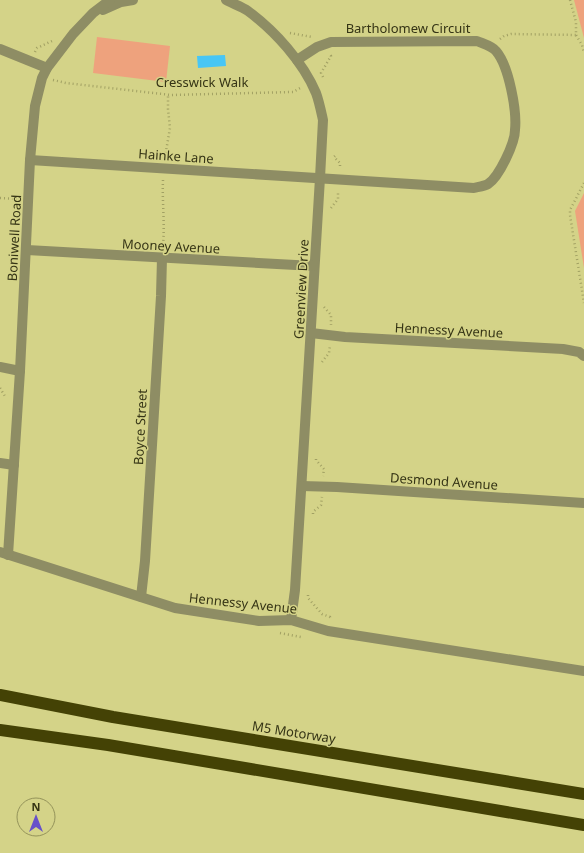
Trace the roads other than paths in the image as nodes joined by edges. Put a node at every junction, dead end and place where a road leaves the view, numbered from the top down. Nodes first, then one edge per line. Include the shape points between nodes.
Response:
1 (110, 0) edge
2 (133, 0) edge
3 (226, 0) edge
4 (93, 13) junction
5 (0, 49) edge
6 (297, 60) junction
7 (47, 68) junction
8 (30, 160) junction
9 (320, 178) junction
10 (26, 250) junction
11 (162, 258) junction
12 (314, 266) junction
13 (311, 333) junction
14 (584, 356) edge
15 (0, 367) edge
16 (20, 371) junction
17 (0, 463) edge
18 (14, 465) junction
19 (302, 486) junction
20 (584, 503) edge
21 (4, 553) edge
22 (141, 597) junction
23 (291, 620) junction
24 (584, 671) edge
25 (0, 694) edge
26 (0, 730) edge
27 (584, 794) edge
28 (584, 827) edge

1 - 4 street, Boniwell Road
2 - 4 street, Boniwell Road
3 - 6 street, Greenview Drive via 246,10 267,27
4 - 7 street, Boniwell Road
5 - 7 street
6 - 9 street, Greenview Drive via 316,94 323,120
6 - 9 street, Bartholomew Circuit via 317,47 331,42 477,41 495,50 505,65 510,85 516,131 506,159 488,184 474,188
7 - 8 street, Boniwell Road via 35,106
8 - 9 street, Hainke Lane
8 - 10 street, Boniwell Road
9 - 12 street, Greenview Drive
10 - 11 street, Mooney Avenue
10 - 16 street, Boniwell Road
11 - 12 street, Mooney Avenue
11 - 22 street, Boyce Street
12 - 13 street, Greenview Drive
13 - 14 street, Hennessy Avenue via 563,349 579,352
13 - 19 street, Greenview Drive
15 - 16 street
16 - 18 street, Boniwell Road
17 - 18 street
18 - 21 street, Boniwell Road
19 - 20 street, Desmond Avenue
19 - 23 street, Greenview Drive
21 - 22 street, Hennessy Avenue
22 - 23 street, Hennessy Avenue via 190,611 259,621
23 - 24 street, Hennessy Avenue via 328,631
25 - 27 highway, M5 Motorway via 112,717
26 - 28 highway via 116,746

